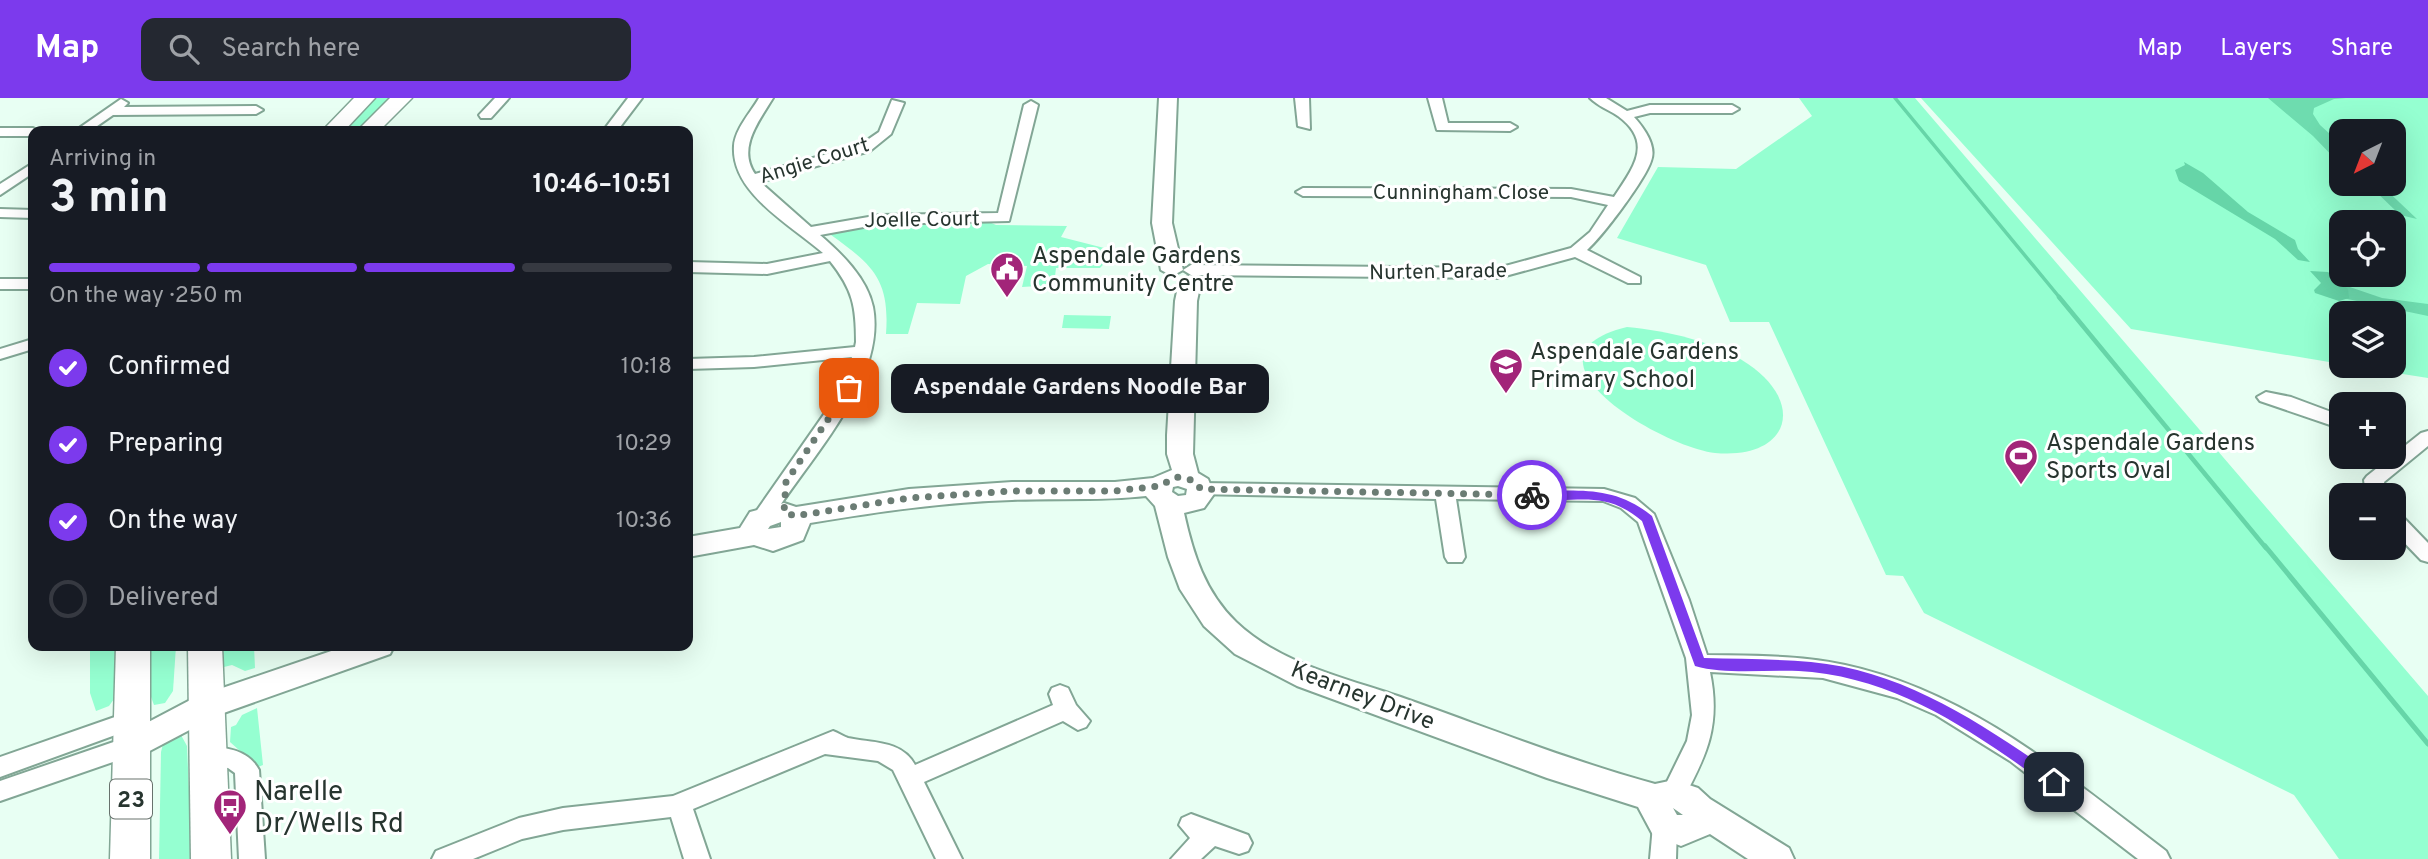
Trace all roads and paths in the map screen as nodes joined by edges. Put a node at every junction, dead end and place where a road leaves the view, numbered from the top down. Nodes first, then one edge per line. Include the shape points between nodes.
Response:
1 (127, 98) edge
2 (365, 98) edge
3 (402, 98) edge
4 (502, 98) edge
5 (635, 98) edge
6 (766, 98) edge
7 (1168, 98) edge
8 (1303, 98) edge
9 (1435, 98) edge
10 (1597, 98) edge
11 (897, 103) dead end
12 (1031, 105) dead end
13 (1732, 109) dead end
14 (256, 110) dead end
15 (110, 111) junction
16 (486, 115) dead end
17 (1625, 115) junction
18 (89, 126) edge
19 (337, 126) edge
20 (372, 126) edge
21 (614, 126) edge
22 (1305, 126) dead end
23 (1510, 127) dead end
24 (0, 132) edge
25 (28, 132) edge
26 (28, 171) edge
27 (750, 180) junction
28 (0, 191) edge
29 (1303, 192) dead end
30 (1618, 202) junction
31 (0, 213) edge
32 (28, 214) edge
33 (808, 233) junction
34 (1166, 241) joint
35 (1576, 251) junction
36 (834, 256) junction
37 (693, 267) edge
38 (1185, 279) junction
39 (1634, 280) dead end
40 (0, 284) edge
41 (28, 284) edge
42 (28, 346) edge
43 (863, 351) junction
44 (0, 354) edge
45 (693, 364) edge
46 (2266, 397) dead end
47 (2329, 418) edge
48 (2427, 437) edge
49 (2406, 447) edge
50 (2384, 469) edge
51 (2374, 483) edge
52 (1179, 488) junction
53 (1445, 494) junction
54 (775, 522) junction
55 (2406, 532) edge
56 (698, 544) edge
57 (2428, 555) edge
58 (1455, 557) dead end
59 (133, 651) edge
60 (205, 651) edge
61 (365, 651) edge
62 (1699, 663) junction
63 (207, 706) junction
64 (1068, 708) dead end
65 (132, 733) junction
66 (208, 757) junction
67 (0, 766) edge
68 (911, 777) junction
69 (0, 791) edge
70 (679, 805) junction
71 (1675, 822) edge
72 (1239, 843) dead end
73 (1765, 852) edge
74 (130, 859) edge
75 (211, 859) edge
76 (252, 859) edge
77 (445, 859) edge
78 (697, 859) edge
79 (949, 859) edge
80 (1184, 859) edge
81 (2157, 859) edge

1 - 15 street
2 - 19 main road
3 - 20 main road
4 - 16 street
5 - 21 street
6 - 27 street via 741,146 742,164
7 - 34 street, Kearney Drive via 1162,223
8 - 22 street
9 - 23 street via 1442,127
10 - 17 street, Nurten Parade
11 - 27 street, Angie Court via 889,128 877,141 855,152
12 - 33 street, Joelle Court via 1004,218 876,217
13 - 17 street via 1650,109
14 - 15 street
15 - 18 street
17 - 30 street, Nurten Parade via 1643,139 1645,160
24 - 25 street
26 - 28 street
27 - 33 street
29 - 30 street, Cunningham Close via 1571,193
30 - 35 street, Nurten Parade via 1596,234
31 - 32 street
33 - 36 street
34 - 38 street, Kearney Drive
35 - 38 street, Nurten Parade via 1498,273 1224,272
35 - 39 street
36 - 37 street via 767,269
36 - 43 street via 863,295
38 - 52 street, Kearney Drive
40 - 41 street
42 - 44 street
43 - 45 street
43 - 54 street via 849,388 786,482
46 - 47 street
48 - 49 street
50 - 51 street
52 - 53 street
52 - 54 street via 999,491 909,498
52 - 71 street, Kearney Drive via 1177,541 1189,582 1228,633 1301,673 1603,785
53 - 58 street
53 - 62 street via 1604,495 1629,503 1647,519
54 - 56 street
55 - 57 street
59 - 65 main road, 23
60 - 63 main road
61 - 63 street
62 - 71 street via 1704,706
62 - 81 street via 1812,667 1914,695 1966,720 2013,751
63 - 65 street
63 - 66 main road
64 - 68 street
65 - 67 street
65 - 69 street
65 - 74 main road, 23
66 - 75 main road
66 - 76 street via 227,757 247,770
68 - 70 street via 902,763 886,753 829,742
68 - 79 street
70 - 77 street via 519,829
70 - 78 street
71 - 73 street, Kearney Drive
72 - 80 street via 1200,830

